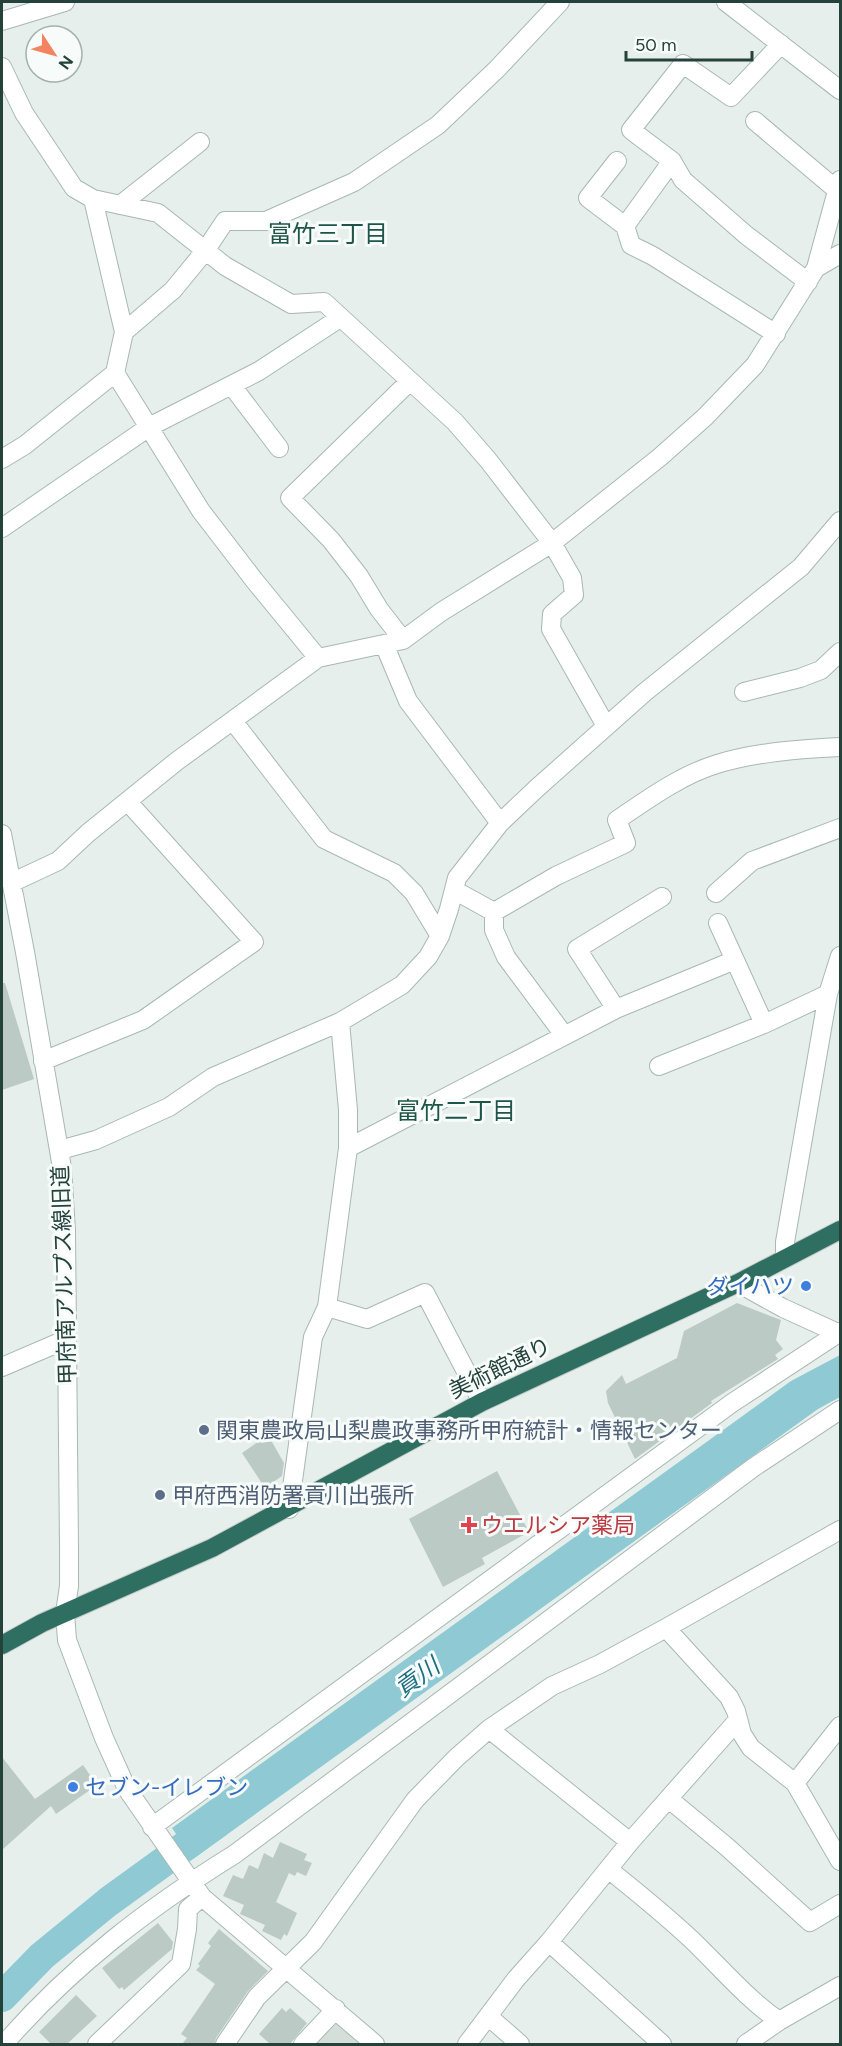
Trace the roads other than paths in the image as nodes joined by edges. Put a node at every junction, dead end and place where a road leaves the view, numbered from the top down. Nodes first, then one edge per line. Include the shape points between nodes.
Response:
1 (65, 2) edge
2 (560, 2) edge
3 (726, 2) edge
4 (2, 21) edge
5 (781, 44) junction
6 (2, 67) edge
7 (840, 90) edge
8 (755, 121) dead end
9 (200, 142) dead end
10 (618, 161) dead end
11 (672, 161) junction
12 (839, 185) edge
13 (93, 199) junction
14 (120, 205) junction
15 (625, 226) junction
16 (205, 251) junction
17 (840, 255) edge
18 (812, 275) junction
19 (340, 318) junction
20 (124, 333) junction
21 (776, 334) junction
22 (115, 373) junction
23 (410, 381) junction
24 (232, 386) junction
25 (149, 427) junction
26 (279, 448) dead end
27 (2, 459) edge
28 (840, 521) edge
29 (2, 528) edge
30 (552, 543) junction
31 (403, 640) junction
32 (384, 644) junction
33 (840, 652) edge
34 (318, 658) junction
35 (744, 692) dead end
36 (232, 721) junction
37 (606, 726) junction
38 (840, 747) edge
39 (128, 802) junction
40 (500, 823) junction
41 (840, 828) edge
42 (2, 834) edge
43 (11, 883) junction
44 (454, 890) junction
45 (716, 893) dead end
46 (662, 897) dead end
47 (494, 912) junction
48 (718, 923) dead end
49 (440, 936) junction
50 (840, 956) edge
51 (735, 960) junction
52 (828, 994) junction
53 (616, 1009) junction
54 (340, 1022) junction
55 (764, 1024) junction
56 (564, 1035) junction
57 (43, 1061) junction
58 (659, 1066) dead end
59 (348, 1148) junction
60 (60, 1150) junction
61 (840, 1230) edge
62 (784, 1258) junction
63 (738, 1283) junction
64 (327, 1307) junction
65 (840, 1333) edge
66 (67, 1339) junction
67 (2, 1367) edge
68 (482, 1402) junction
69 (840, 1410) edge
70 (289, 1509) junction
71 (840, 1530) edge
72 (65, 1613) junction
73 (666, 1628) junction
74 (2, 1645) edge
75 (737, 1721) junction
76 (840, 1726) edge
77 (489, 1728) junction
78 (795, 1783) junction
79 (669, 1799) junction
80 (154, 1830) junction
81 (630, 1842) junction
82 (840, 1861) edge
83 (608, 1869) junction
84 (188, 1879) junction
85 (202, 1897) junction
86 (840, 1904) edge
87 (549, 1942) junction
88 (286, 1968) junction
89 (840, 1986) edge
90 (336, 2009) junction
91 (489, 2016) junction
92 (779, 2021) junction
93 (4, 2044) edge
94 (97, 2044) edge
95 (225, 2044) edge
96 (303, 2044) edge
97 (375, 2044) edge
98 (467, 2044) edge
99 (520, 2044) edge
100 (662, 2044) edge
101 (746, 2044) edge

1 - 4 street
2 - 16 street via 438,125 354,182 284,215 266,221 225,221
3 - 5 street
5 - 7 street
5 - 11 street via 731,97 683,64 631,130
6 - 13 street via 24,113 74,188
8 - 12 street
9 - 14 street
10 - 15 street via 588,198
11 - 15 street
11 - 18 street via 682,180 746,235
12 - 18 street
13 - 14 street
13 - 20 street
14 - 16 street via 158,213
15 - 21 street via 631,245
16 - 19 street via 291,304 324,302
16 - 20 street via 173,290
17 - 18 street
18 - 21 street
19 - 23 street
19 - 24 street
20 - 22 street
21 - 30 street via 755,366 705,417
22 - 25 street
22 - 27 street
23 - 30 street via 455,422
23 - 31 street via 290,498 331,540
24 - 25 street
24 - 26 street
25 - 29 street
25 - 34 street via 201,511
28 - 37 street via 801,567
30 - 31 street
30 - 37 street via 572,579 574,595 552,614 551,629
31 - 32 street
32 - 34 street
32 - 40 street via 408,701
33 - 35 street via 821,670
34 - 36 street
36 - 39 street
36 - 49 street via 324,839 394,873 414,893
37 - 40 street
38 - 47 street via 793,750 717,764 665,788 617,820 627,843 556,876
39 - 43 street via 58,861
39 - 57 street via 254,942 143,1020
40 - 44 street via 456,878
41 - 45 street via 752,861
42 - 43 street, 甲府南アルプス線旧道
43 - 57 street, 甲府南アルプス線旧道
44 - 47 street
44 - 49 street
46 - 53 street via 577,949
47 - 56 street via 494,930 506,957
48 - 51 street
49 - 54 street via 428,957 402,985
50 - 52 street
51 - 53 street
51 - 55 street
52 - 55 street
52 - 62 street
53 - 56 street
54 - 59 street
54 - 60 street via 213,1077 169,1107 96,1140
55 - 58 street
56 - 59 street
57 - 60 street, 甲府南アルプス線旧道
59 - 64 street
60 - 66 street, 甲府南アルプス線旧道
61 - 62 highway, 美術館通り
62 - 63 highway, 美術館通り
63 - 65 street
63 - 68 highway, 美術館通り
64 - 68 street via 367,1319 425,1293
64 - 70 street via 313,1337
65 - 80 street via 676,1443
66 - 67 street
66 - 72 street, 甲府南アルプス線旧道 via 69,1586
68 - 70 highway, 美術館通り
69 - 84 street via 754,1467 235,1854
70 - 72 highway, 美術館通り via 194,1557
71 - 73 street
72 - 74 highway, 美術館通り
72 - 80 street, 甲府南アルプス線旧道 via 67,1640 104,1738 127,1789
73 - 75 street via 729,1697
73 - 77 street via 552,1686
75 - 78 street via 751,1748
75 - 79 street
76 - 78 street
77 - 81 street
77 - 88 street via 415,1800 313,1942
78 - 82 street
79 - 81 street
79 - 86 street via 810,1922
80 - 84 street, 甲府南アルプス線旧道
81 - 83 street
83 - 87 street
83 - 92 street via 692,1940 756,2005
84 - 85 street, 甲府南アルプス線旧道
84 - 93 street via 70,1976
85 - 88 street, 甲府南アルプス線旧道
85 - 94 street via 188,1909 181,1964
87 - 91 street
87 - 100 street
88 - 90 street, 甲府南アルプス線旧道
88 - 95 street via 257,1997
89 - 92 street
90 - 96 street
90 - 97 street, 甲府南アルプス線旧道
91 - 98 street
91 - 99 street
92 - 101 street

